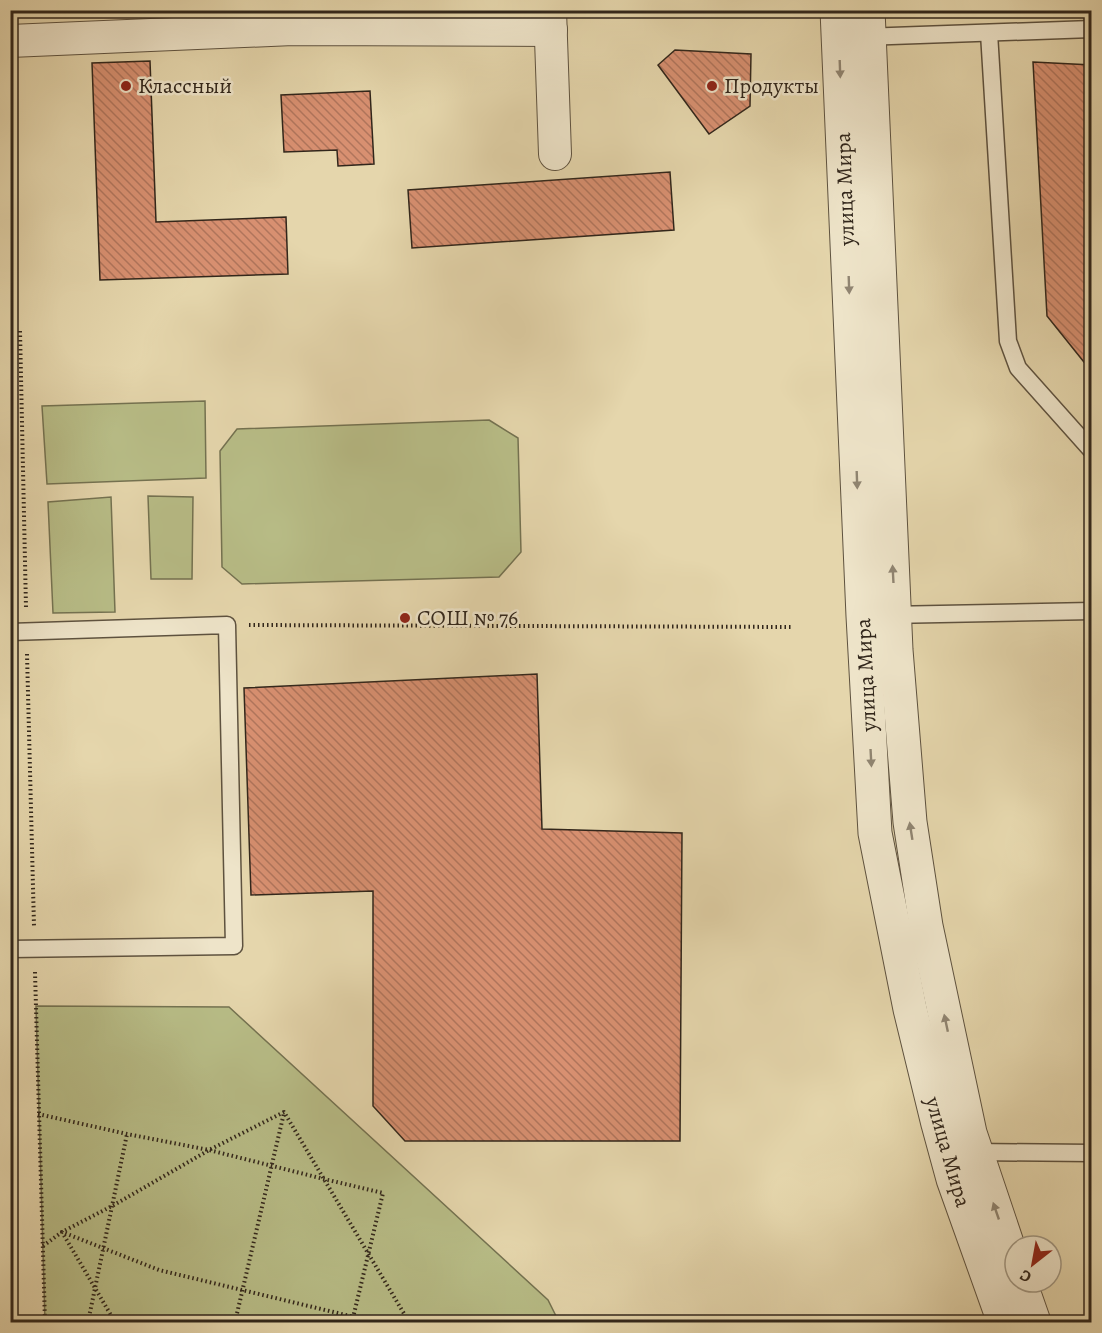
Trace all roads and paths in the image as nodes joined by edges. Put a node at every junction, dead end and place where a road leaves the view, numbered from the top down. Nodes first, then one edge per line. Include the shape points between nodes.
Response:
1 (293, 20) edge
2 (550, 20) edge
3 (853, 23) edge
4 (1092, 29) edge
5 (989, 33) junction
6 (10, 41) edge
7 (555, 154) dead end
8 (20, 331) dead end
9 (1092, 451) edge
10 (1092, 611) edge
11 (879, 616) junction
12 (227, 625) junction
13 (792, 627) dead end
14 (19, 632) edge
15 (34, 948) junction
16 (10, 949) edge
17 (284, 1112) junction
18 (38, 1114) junction
19 (127, 1134) junction
20 (209, 1150) junction
21 (961, 1153) junction
22 (1092, 1153) edge
23 (272, 1166) junction
24 (324, 1179) junction
25 (112, 1206) junction
26 (62, 1232) junction
27 (1003, 1242) edge
28 (43, 1246) junction
29 (104, 1248) junction
30 (369, 1254) junction
31 (95, 1289) junction
32 (243, 1290) junction
33 (1024, 1294) edge
34 (353, 1320) edge
35 (45, 1323) edge
36 (88, 1323) edge
37 (115, 1323) edge
38 (236, 1323) edge
39 (375, 1323) edge
40 (409, 1323) edge
41 (1004, 1323) edge
42 (1034, 1323) edge

1 - 2 street
1 - 6 street
2 - 7 street
3 - 5 lane
3 - 11 street, улица Мира
4 - 5 lane
5 - 9 lane via 1008,341 1018,368
8 - 14 path
10 - 11 lane
11 - 21 street, улица Мира via 875,833 910,1009
12 - 13 path
12 - 14 lane
12 - 15 lane via 234,946
14 - 15 path
15 - 16 lane
15 - 18 path
17 - 20 path
17 - 23 path
17 - 24 path
18 - 19 path
18 - 28 path
19 - 20 path
19 - 25 path
20 - 23 path
20 - 25 path
21 - 22 lane
27 -> 21 street, улица Мира
21 - 41 street, улица Мира via 953,1179
23 - 24 path
23 - 32 path
24 - 30 path
24 - 30 path via 383,1193
25 - 26 path
25 - 29 path
26 - 28 path
26 - 29 path
26 - 31 path
28 - 35 path
29 - 31 path
29 - 32 path via 159,1270
30 - 34 path
30 - 40 path
31 - 36 path
31 - 37 path
32 - 34 path
32 - 38 path
33 - 42 street
34 - 39 path

